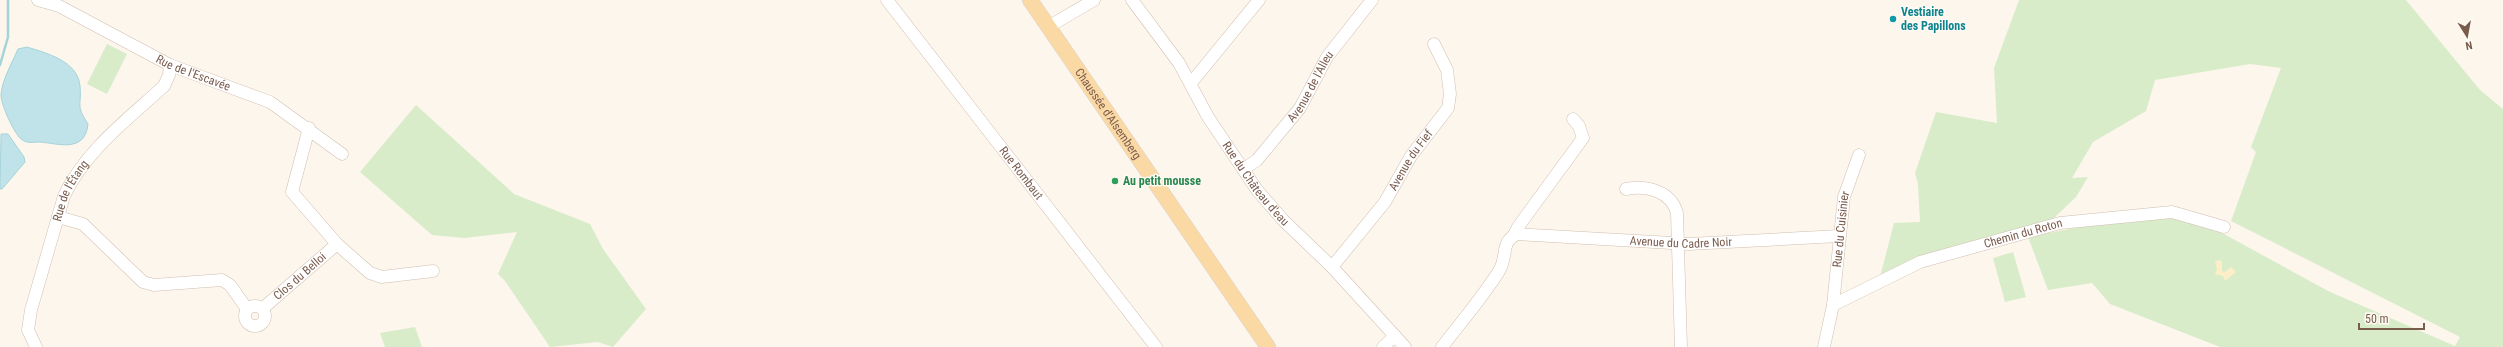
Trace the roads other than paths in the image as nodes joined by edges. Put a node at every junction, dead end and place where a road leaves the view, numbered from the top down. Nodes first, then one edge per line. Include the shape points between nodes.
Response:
1 (38, 0) edge
2 (886, 0) edge
3 (1030, 0) edge
4 (1094, 0) edge
5 (1132, 0) edge
6 (1259, 0) edge
7 (1372, 0) edge
8 (1048, 27) junction
9 (1434, 44) dead end
10 (170, 64) junction
11 (1191, 83) junction
12 (1573, 118) dead end
13 (309, 128) junction
14 (342, 154) dead end
15 (1859, 155) dead end
16 (1244, 169) junction
17 (1626, 189) dead end
18 (58, 217) junction
19 (2224, 227) dead end
20 (1518, 234) junction
21 (1839, 236) junction
22 (337, 244) junction
23 (1677, 244) junction
24 (1332, 267) junction
25 (433, 271) dead end
26 (1833, 305) junction
27 (247, 309) junction
28 (262, 309) junction
29 (1396, 336) junction
30 (36, 347) edge
31 (1156, 347) edge
32 (1268, 347) edge
33 (1383, 347) edge
34 (1405, 347) edge
35 (1442, 347) edge
36 (1681, 347) edge
37 (1824, 347) edge
38 (1832, 347) edge

1 - 10 street, Rue de l'Escavée via 59,6
2 - 31 street, Rue Rombaut
3 - 8 main road, Chaussée d'Alsemberg
4 - 8 street
5 - 11 street, Rue du Château d'eau
6 - 11 street
7 - 16 street, Avenue de l'Alleu via 1327,57 1300,108 1257,160
8 - 32 main road, Chaussée d'Alsemberg
9 - 24 street, Avenue du Fief via 1447,70 1450,94 1448,108 1411,156 1385,202
10 - 13 street, Rue de l'Escavée via 270,102
10 - 18 street, Rue de l'Étang via 164,86 102,143 71,182
11 - 16 street, Rue du Château d'eau via 1208,117
12 - 20 street via 1580,126 1583,138 1518,227
13 - 14 street, Rue de l'Escavée
13 - 22 street, Clos du Belloi via 292,192
15 - 21 street, Rue du Cuisinier via 1844,197
16 - 24 street, Rue du Château d'eau via 1283,220
17 - 23 street via 1641,186 1670,197 1677,213
18 - 27 street via 83,224 143,282 154,285 222,280 230,286
18 - 30 street, Rue de l'Étang via 31,310 28,330
19 - 26 street, Chemin du Roton via 2172,212 2060,223 1920,262
20 - 23 street, Avenue du Cadre Noir
20 - 35 street via 1505,245 1499,270
21 - 23 street, Avenue du Cadre Noir
21 - 26 street, Rue du Cuisinier
22 - 25 street, Clos du Belloi via 370,273 382,277
22 - 28 street, Clos du Belloi
23 - 36 street
24 - 29 street, Rue du Château d'eau
26 - 37 street, Rue du Cuisinier
26 - 38 street, Rue du Cuisinier via 1836,325
27 - 28 street via 254,306
27 - 28 street via 244,316 246,323 257,326 264,319
29 - 33 street
29 - 34 street, Rue du Château d'eau

